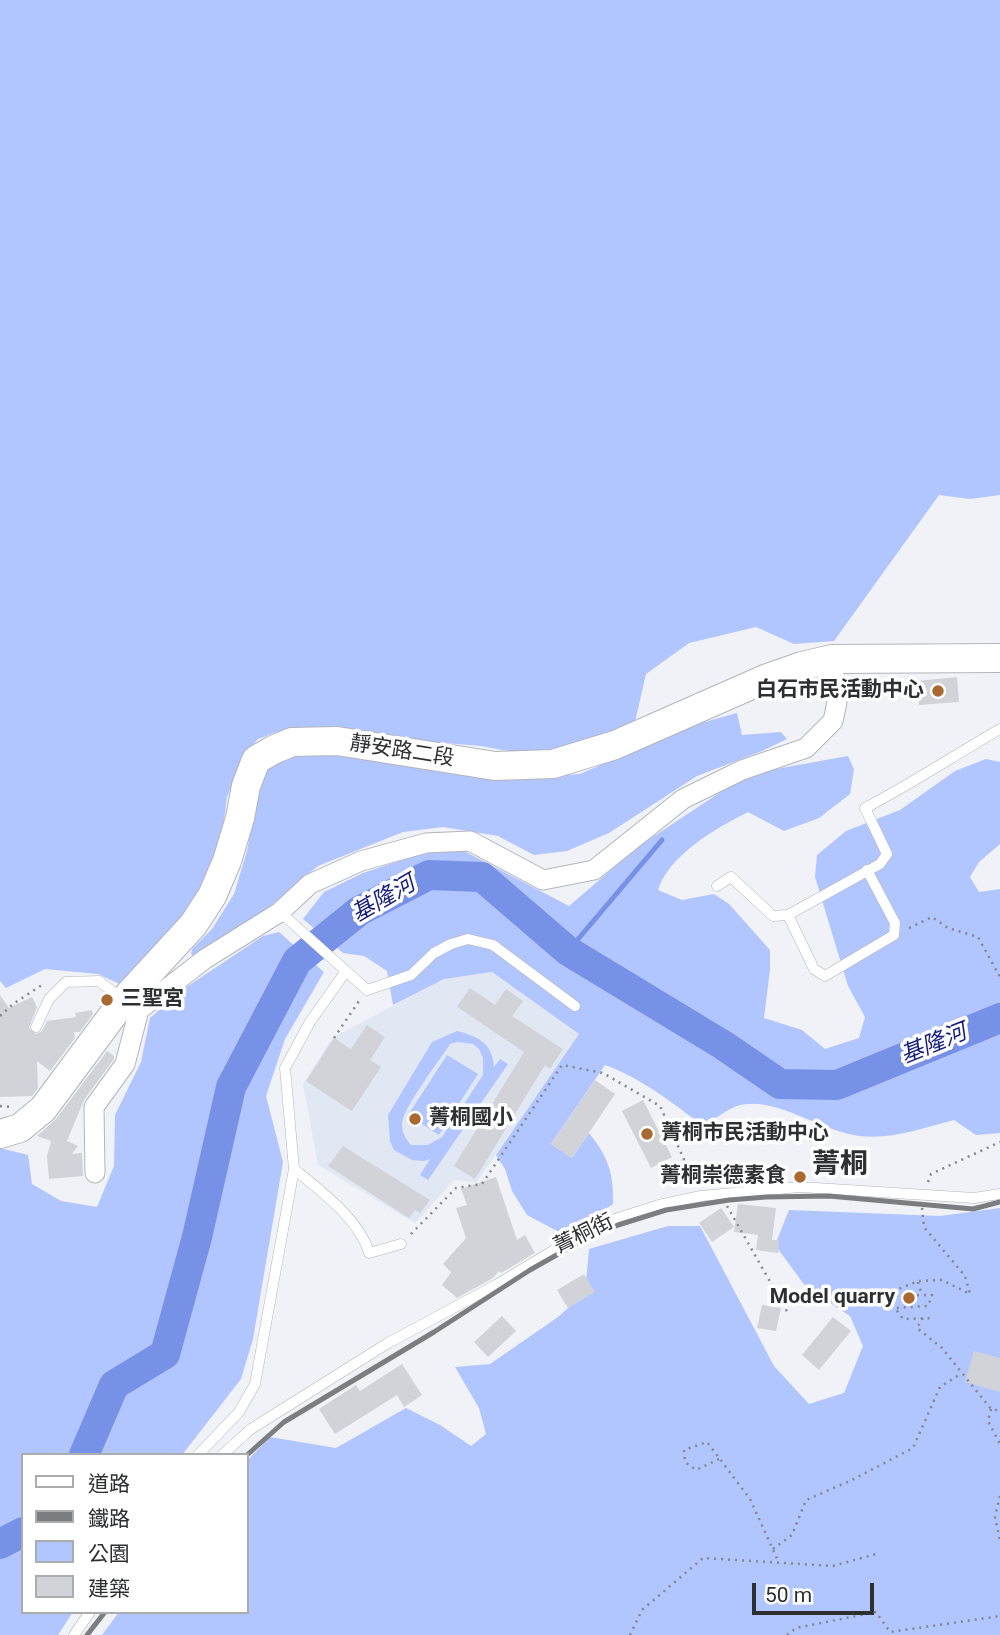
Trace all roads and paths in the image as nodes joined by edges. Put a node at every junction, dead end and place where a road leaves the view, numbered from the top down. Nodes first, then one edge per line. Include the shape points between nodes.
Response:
1 (1000, 658) edge
2 (832, 659) junction
3 (1000, 729) edge
4 (867, 870) junction
5 (717, 886) dead end
6 (788, 915) junction
7 (286, 919) junction
8 (894, 935) junction
9 (346, 971) junction
10 (1000, 977) edge
11 (66, 982) junction
12 (367, 990) junction
13 (131, 1005) junction
14 (575, 1006) dead end
15 (0, 1016) edge
16 (36, 1027) dead end
17 (334, 1038) dead end
18 (0, 1133) edge
19 (1000, 1142) edge
20 (294, 1168) junction
21 (95, 1173) dead end
22 (721, 1194) junction
23 (1000, 1194) edge
24 (921, 1195) junction
25 (701, 1196) junction
26 (401, 1244) joint
27 (918, 1281) junction
28 (922, 1295) junction
29 (789, 1315) dead end
30 (923, 1318) junction
31 (934, 1318) dead end
32 (962, 1373) junction
33 (991, 1409) junction
34 (1000, 1411) edge
35 (1000, 1444) edge
36 (200, 1453) edge
37 (224, 1453) edge
38 (719, 1459) junction
39 (1000, 1496) edge
40 (1000, 1541) edge
41 (773, 1549) junction
42 (877, 1554) dead end
43 (779, 1563) junction
44 (89, 1614) edge
45 (1000, 1616) edge
46 (74, 1635) edge
47 (630, 1635) edge
48 (787, 1635) edge

1 - 2 main road, 靜安路二段
2 - 7 street via 837,702 834,721 806,748 742,770 682,799 594,870 543,880 470,841 426,843 361,861 310,884
2 - 13 main road, 靜安路二段 via 765,679 615,745 553,764 495,766 337,741 292,742 273,750 256,760 212,896
3 - 4 lane via 865,808 887,854
4 - 6 lane
4 - 8 lane via 895,923
5 - 6 lane via 732,877 773,916
6 - 8 lane via 814,969 825,976
7 - 9 lane
7 - 13 street via 205,959
8 - 10 path via 932,917 948,928 978,937
9 - 12 lane
9 - 20 lane via 285,1068
11 - 13 lane via 99,981
11 - 15 path via 43,983
11 - 16 lane via 49,999
12 - 14 lane via 411,975 434,953 468,939 493,945
12 - 17 path
13 - 18 main road, 靜安路二段 via 43,1109 20,1128
13 - 21 street via 125,1064 94,1107
19 - 24 path via 931,1174
20 - 26 lane via 365,1238 369,1253
20 - 36 lane via 255,1384 239,1412
22 - 24 lane, 菁桐街 via 800,1187
22 - 25 lane, 菁桐街
22 - 29 path
23 - 24 lane, 菁桐街 via 974,1198
24 - 27 path via 924,1227 965,1276 970,1294 942,1280
25 - 26 path via 660,1106 603,1073 562,1065 482,1184 456,1188
25 - 37 lane, 菁桐街 via 590,1228 323,1382 251,1429
27 - 28 path
27 - 28 path via 882,1296
28 - 30 path via 932,1295 928,1306 895,1308 903,1319
30 - 31 path
30 - 32 path via 916,1328 942,1348
32 - 33 path
32 - 41 path via 940,1387 913,1448 806,1500 792,1535
33 - 34 path
33 - 35 path via 988,1421
38 - 38 path via 707,1443 684,1450 685,1462 696,1470
38 - 41 path via 750,1499
39 - 40 path via 995,1517
41 - 43 path
42 - 43 path via 833,1566
43 - 47 path via 703,1558 642,1610
44 - 46 lane
45 - 48 path via 890,1632 876,1612 796,1628

